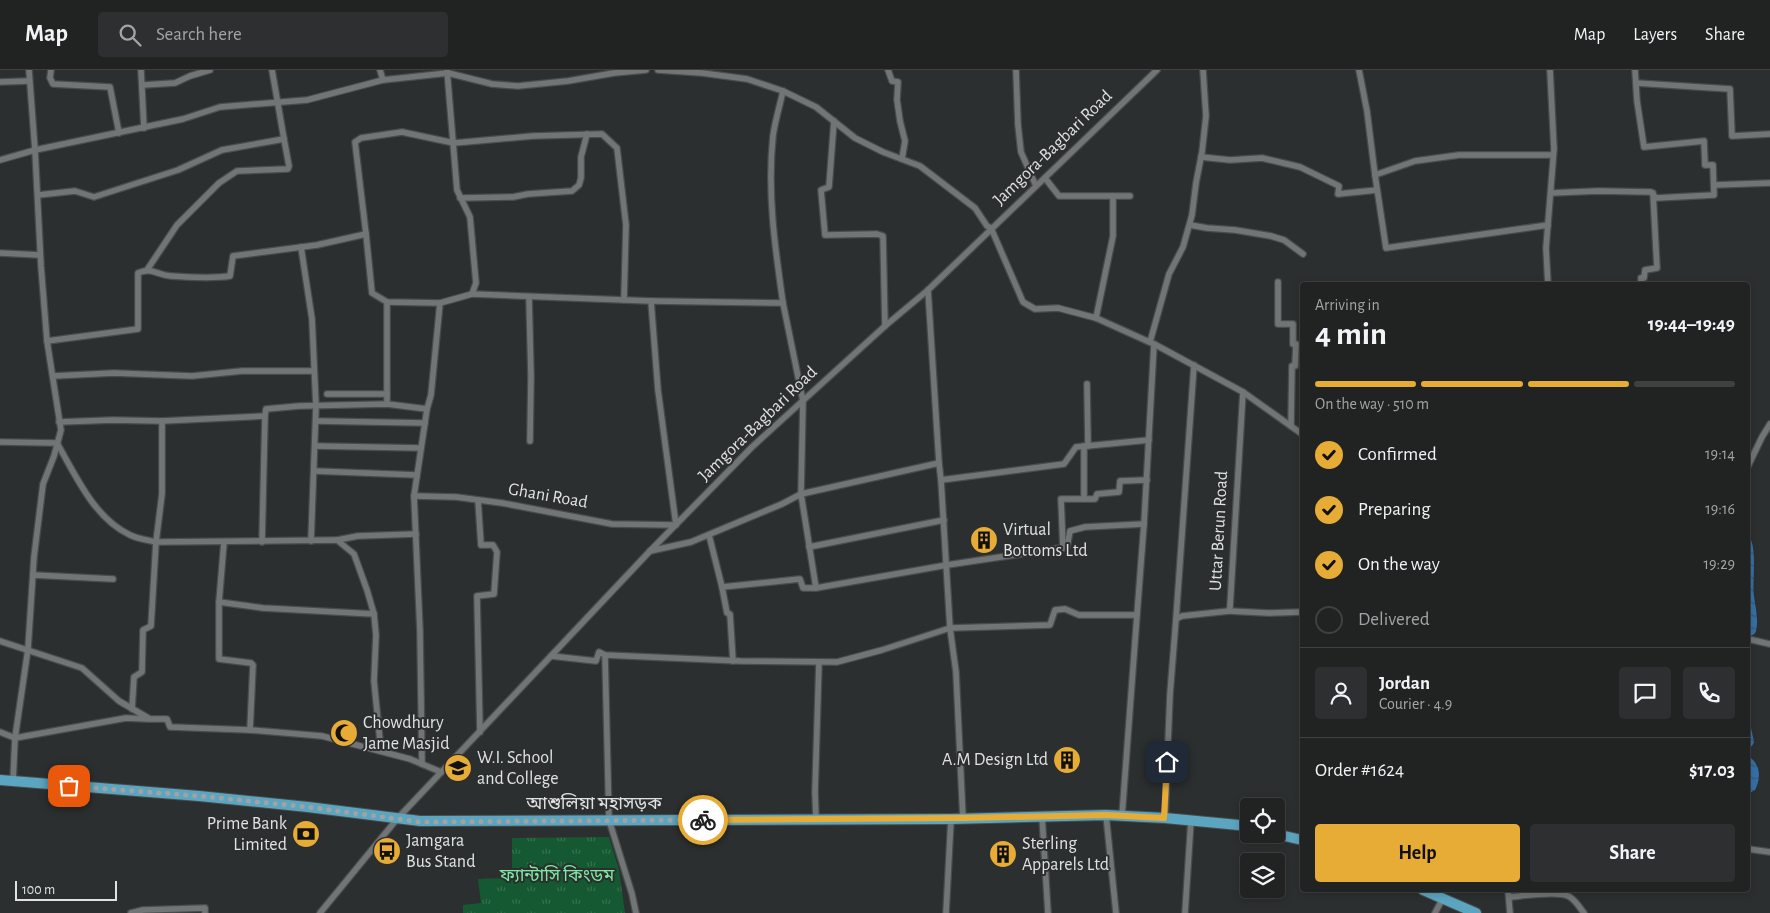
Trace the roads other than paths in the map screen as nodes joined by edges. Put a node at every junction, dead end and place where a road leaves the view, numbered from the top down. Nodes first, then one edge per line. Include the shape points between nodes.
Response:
1 (29, 70) edge
2 (50, 70) edge
3 (141, 70) edge
4 (208, 70) edge
5 (272, 70) edge
6 (380, 70) edge
7 (646, 70) edge
8 (658, 70) edge
9 (664, 70) edge
10 (736, 70) edge
11 (888, 70) edge
12 (1016, 70) edge
13 (1157, 70) edge
14 (1203, 70) edge
15 (1359, 70) edge
16 (1550, 70) edge
17 (1635, 70) edge
18 (447, 72) edge
19 (737, 77) junction
20 (383, 80) junction
21 (0, 82) edge
22 (29, 82) junction
23 (1636, 83) junction
24 (143, 85) junction
25 (783, 91) junction
26 (278, 102) junction
27 (834, 121) junction
28 (144, 128) junction
29 (119, 133) junction
30 (587, 134) junction
31 (1770, 134) edge
32 (284, 139) junction
33 (454, 143) junction
34 (35, 150) junction
35 (1553, 155) junction
36 (1201, 157) junction
37 (902, 159) junction
38 (0, 160) edge
39 (1375, 175) junction
40 (1045, 178) junction
41 (1770, 183) edge
42 (1714, 185) junction
43 (1036, 186) junction
44 (1377, 190) junction
45 (1551, 193) junction
46 (1652, 193) junction
47 (38, 195) junction
48 (1113, 196) junction
49 (1130, 196) dead end
50 (460, 198) junction
51 (1190, 225) junction
52 (1548, 225) junction
53 (991, 228) junction
54 (366, 234) junction
55 (301, 247) junction
56 (0, 253) edge
57 (1303, 254) dead end
58 (40, 255) junction
59 (147, 270) junction
60 (1278, 282) dead end
61 (1548, 282) edge
62 (1641, 282) edge
63 (928, 290) junction
64 (472, 294) junction
65 (529, 296) junction
66 (624, 300) junction
67 (651, 300) junction
68 (387, 302) junction
69 (440, 303) junction
70 (783, 304) junction
71 (1096, 318) junction
72 (885, 326) junction
73 (47, 341) junction
74 (1152, 343) junction
75 (1194, 365) junction
76 (314, 371) junction
77 (52, 376) junction
78 (1087, 384) dead end
79 (1242, 392) junction
80 (327, 394) dead end
81 (387, 394) junction
82 (802, 401) junction
83 (387, 404) junction
84 (316, 406) junction
85 (427, 409) junction
86 (266, 416) junction
87 (162, 421) junction
88 (316, 421) junction
89 (59, 422) junction
90 (425, 423) junction
91 (1770, 424) edge
92 (1291, 426) junction
93 (1300, 433) edge
94 (1149, 440) junction
95 (530, 441) dead end
96 (0, 442) edge
97 (57, 443) junction
98 (315, 446) junction
99 (1086, 446) junction
100 (421, 448) junction
101 (1750, 462) edge
102 (939, 463) junction
103 (314, 471) junction
104 (417, 475) junction
105 (941, 480) junction
106 (1147, 480) junction
107 (801, 494) junction
108 (414, 496) junction
109 (1084, 499) junction
110 (478, 500) junction
111 (944, 520) junction
112 (1144, 524) junction
113 (676, 525) junction
114 (416, 534) junction
115 (709, 535) junction
116 (337, 540) junction
117 (311, 541) junction
118 (156, 542) junction
119 (224, 542) junction
120 (262, 542) junction
121 (810, 547) junction
122 (1063, 548) junction
123 (650, 551) junction
124 (947, 565) junction
125 (32, 575) junction
126 (113, 579) dead end
127 (722, 587) junction
128 (816, 588) junction
129 (218, 602) junction
130 (1229, 611) junction
131 (1300, 612) edge
132 (374, 614) junction
133 (1137, 615) junction
134 (1176, 619) junction
135 (950, 628) junction
136 (1750, 640) edge
137 (0, 641) edge
138 (1770, 644) edge
139 (28, 649) junction
140 (605, 655) junction
141 (551, 656) junction
142 (733, 661) junction
143 (819, 662) junction
144 (132, 709) junction
145 (150, 719) junction
146 (250, 730) junction
147 (0, 732) edge
148 (480, 732) junction
149 (15, 738) junction
150 (381, 751) junction
151 (422, 764) junction
152 (441, 772) junction
153 (0, 780) edge
154 (13, 782) junction
155 (1106, 815) junction
156 (1042, 816) junction
157 (1122, 816) junction
158 (963, 818) junction
159 (1164, 818) junction
160 (397, 819) junction
161 (816, 819) junction
162 (952, 819) junction
163 (609, 820) junction
164 (1191, 820) junction
165 (1240, 825) edge
166 (1285, 836) edge
167 (1300, 840) edge
168 (1750, 849) edge
169 (1770, 852) edge
170 (1428, 892) edge
171 (1509, 893) edge
172 (1443, 898) junction
173 (131, 913) edge
174 (205, 913) edge
175 (320, 913) edge
176 (636, 913) edge
177 (946, 913) edge
178 (1048, 913) edge
179 (1116, 913) edge
180 (1186, 913) edge
181 (1435, 913) edge
182 (1476, 913) edge
183 (1510, 913) edge
184 (1584, 913) edge

1 - 22 street
2 - 29 street via 52,84 110,86
3 - 24 street
4 - 24 street via 175,83
5 - 26 street
6 - 20 street
7 - 18 street via 518,86 492,84
8 - 9 street
9 - 19 street
10 - 19 street
11 - 37 street via 892,80 898,82 899,114 905,142
12 - 43 street via 1021,152
13 - 40 street, Jamgora-Bagbari Road
14 - 36 street via 1206,116
15 - 39 street
16 - 35 street
17 - 23 street
18 - 20 street
18 - 33 street
19 - 25 street
20 - 26 street via 307,100
21 - 22 street
22 - 34 street
23 - 31 street via 1730,89 1732,136
23 - 42 street via 1644,147 1704,141 1705,165 1713,165
24 - 28 street
25 - 27 street
25 - 70 street via 773,134 770,179 774,246
26 - 28 street via 220,108
26 - 32 street
27 - 37 street via 855,138
27 - 72 street via 829,187 821,190 825,235 883,236
28 - 29 street
29 - 34 street
30 - 33 street
30 - 50 street via 579,186 572,191
30 - 66 street via 602,134 617,148 626,225
32 - 47 street via 222,150 178,170 94,197 75,191
32 - 59 street via 288,169 237,171 220,183 177,225
33 - 50 street
33 - 54 street via 402,132 361,138 355,142
34 - 38 street
34 - 47 street
35 - 39 street via 1459,155 1415,161
35 - 45 street
36 - 44 street via 1230,160 1262,158 1300,167 1339,186 1338,194
36 - 51 street
37 - 53 street via 920,166 975,208
39 - 44 street
40 - 43 street, Jamgora-Bagbari Road
40 - 48 street via 1059,196
41 - 42 street
42 - 46 street via 1714,195 1656,198
43 - 53 street, Jamgora-Bagbari Road
44 - 52 street via 1386,248
45 - 46 street
45 - 52 street
46 - 62 street via 1656,268 1645,270
47 - 58 street
48 - 49 street
48 - 71 street via 1113,236
50 - 64 street via 470,217 476,283
51 - 57 street via 1271,236 1284,240
51 - 74 street via 1169,274
52 - 61 street
53 - 63 street, Jamgora-Bagbari Road
53 - 71 street via 1023,302 1035,309 1058,308
54 - 55 street
54 - 68 street via 372,293
55 - 59 street via 233,256 230,276 169,276
55 - 76 street via 312,319
56 - 58 street
58 - 73 street
59 - 73 street via 138,273 138,329
60 - 92 street via 1278,324 1293,324 1293,344 1296,344 1295,366 1292,366
63 - 72 street, Jamgora-Bagbari Road
63 - 102 street
64 - 65 street
64 - 69 street
65 - 66 street
65 - 95 street
66 - 67 street
67 - 70 street
67 - 113 street via 658,390
68 - 69 street
68 - 81 street
69 - 85 street
70 - 82 street
71 - 74 street
72 - 82 street, Jamgora-Bagbari Road
73 - 77 street
74 - 75 street
74 - 94 street
75 - 79 street
75 - 134 street
76 - 77 street via 242,371 192,376
76 - 84 street
77 - 89 street
78 - 99 street
79 - 92 street
79 - 130 street, Uttar Berun Road
80 - 81 street
81 - 83 street
82 - 107 street
82 - 113 street, Jamgora-Bagbari Road
83 - 84 street
83 - 85 street
84 - 86 street via 266,409
84 - 88 street
85 - 90 street
86 - 87 street
86 - 120 street
87 - 89 street
87 - 118 street via 162,494
88 - 90 street
88 - 98 street
89 - 97 street
90 - 100 street
91 - 101 street
92 - 93 street
94 - 99 street
94 - 106 street
96 - 97 street
97 - 118 street via 90,499 114,526 132,536
97 - 125 street via 43,484
98 - 100 street
98 - 103 street
99 - 105 street via 1076,447 1064,464
99 - 109 street
100 - 104 street
102 - 105 street
102 - 107 street
103 - 104 street
103 - 117 street
104 - 108 street
105 - 111 street
106 - 109 street via 1120,481 1119,492
106 - 112 street
107 - 115 street
107 - 121 street
108 - 110 street, Ghani Road
108 - 114 street
109 - 122 street via 1061,499
110 - 113 street, Ghani Road via 612,524
110 - 148 street via 481,545 493,545 497,552 494,594 477,596
111 - 121 street
111 - 124 street
112 - 122 street via 1085,527 1070,532 1067,547
112 - 133 street
113 - 123 street, Jamgora-Bagbari Road
114 - 116 street
114 - 151 street
115 - 123 street
115 - 127 street
116 - 117 street
116 - 132 street via 354,554
117 - 120 street
118 - 119 street
118 - 144 street via 151,626 144,630 142,672 134,677
119 - 120 street
119 - 129 street
121 - 128 street
122 - 124 street
123 - 141 street, Jamgora-Bagbari Road
124 - 128 street
124 - 135 street
125 - 126 street
125 - 139 street
127 - 128 street via 800,579 803,588
127 - 142 street via 727,613 730,614
129 - 132 street via 263,608
129 - 146 street via 219,660 253,665
130 - 131 street
130 - 134 street, Uttar Berun Road
132 - 150 street via 374,681
133 - 135 street via 1079,615 1065,609 1055,610 1050,625
133 - 157 street
134 - 159 street
135 - 143 street via 837,662
135 - 158 street via 956,672
136 - 138 street
137 - 139 street
139 - 144 street via 82,668 119,702
139 - 149 street
140 - 141 street via 599,652 596,661
140 - 142 street
140 - 163 street
141 - 148 street, Jamgora-Bagbari Road
142 - 143 street
143 - 161 street via 814,792
144 - 145 street
145 - 146 street via 167,719 170,727
145 - 149 street via 126,718
146 - 150 street via 322,736
147 - 149 street
148 - 152 street, Jamgora-Bagbari Road
149 - 154 street
150 - 151 street
151 - 152 street
152 - 160 street, Jamgora-Bagbari Road
153 - 154 highway, আশুলিয়া মহাসড়ক
154 - 160 highway, আশুলিয়া মহাসড়ক via 199,796
155 - 156 highway, আশুলিয়া মহাসড়ক
155 - 157 highway, আশুলিয়া মহাসড়ক
155 - 179 street
156 - 158 highway, আশুলিয়া মহাসড়ক
156 - 178 street
157 - 159 highway, আশুলিয়া মহাসড়ক
158 - 162 highway, আশুলিয়া মহাসড়ক
159 - 164 highway, আশুলিয়া মহাসড়ক
160 - 163 highway, আশুলিয়া মহাসড়ক via 420,822
160 - 175 street, Jamgora-Bagbari Road
161 - 162 highway, আশুলিয়া মহাসড়ক
161 - 163 highway, আশুলিয়া মহাসড়ক
162 - 177 street
163 - 176 street
164 - 165 highway, আশুলিয়া মহাসড়ক
164 - 180 street
166 - 167 highway
168 - 169 street
170 - 172 highway
171 - 183 street
171 - 184 street via 1567,895
172 - 181 street
172 - 182 highway
173 - 174 street via 205,908

